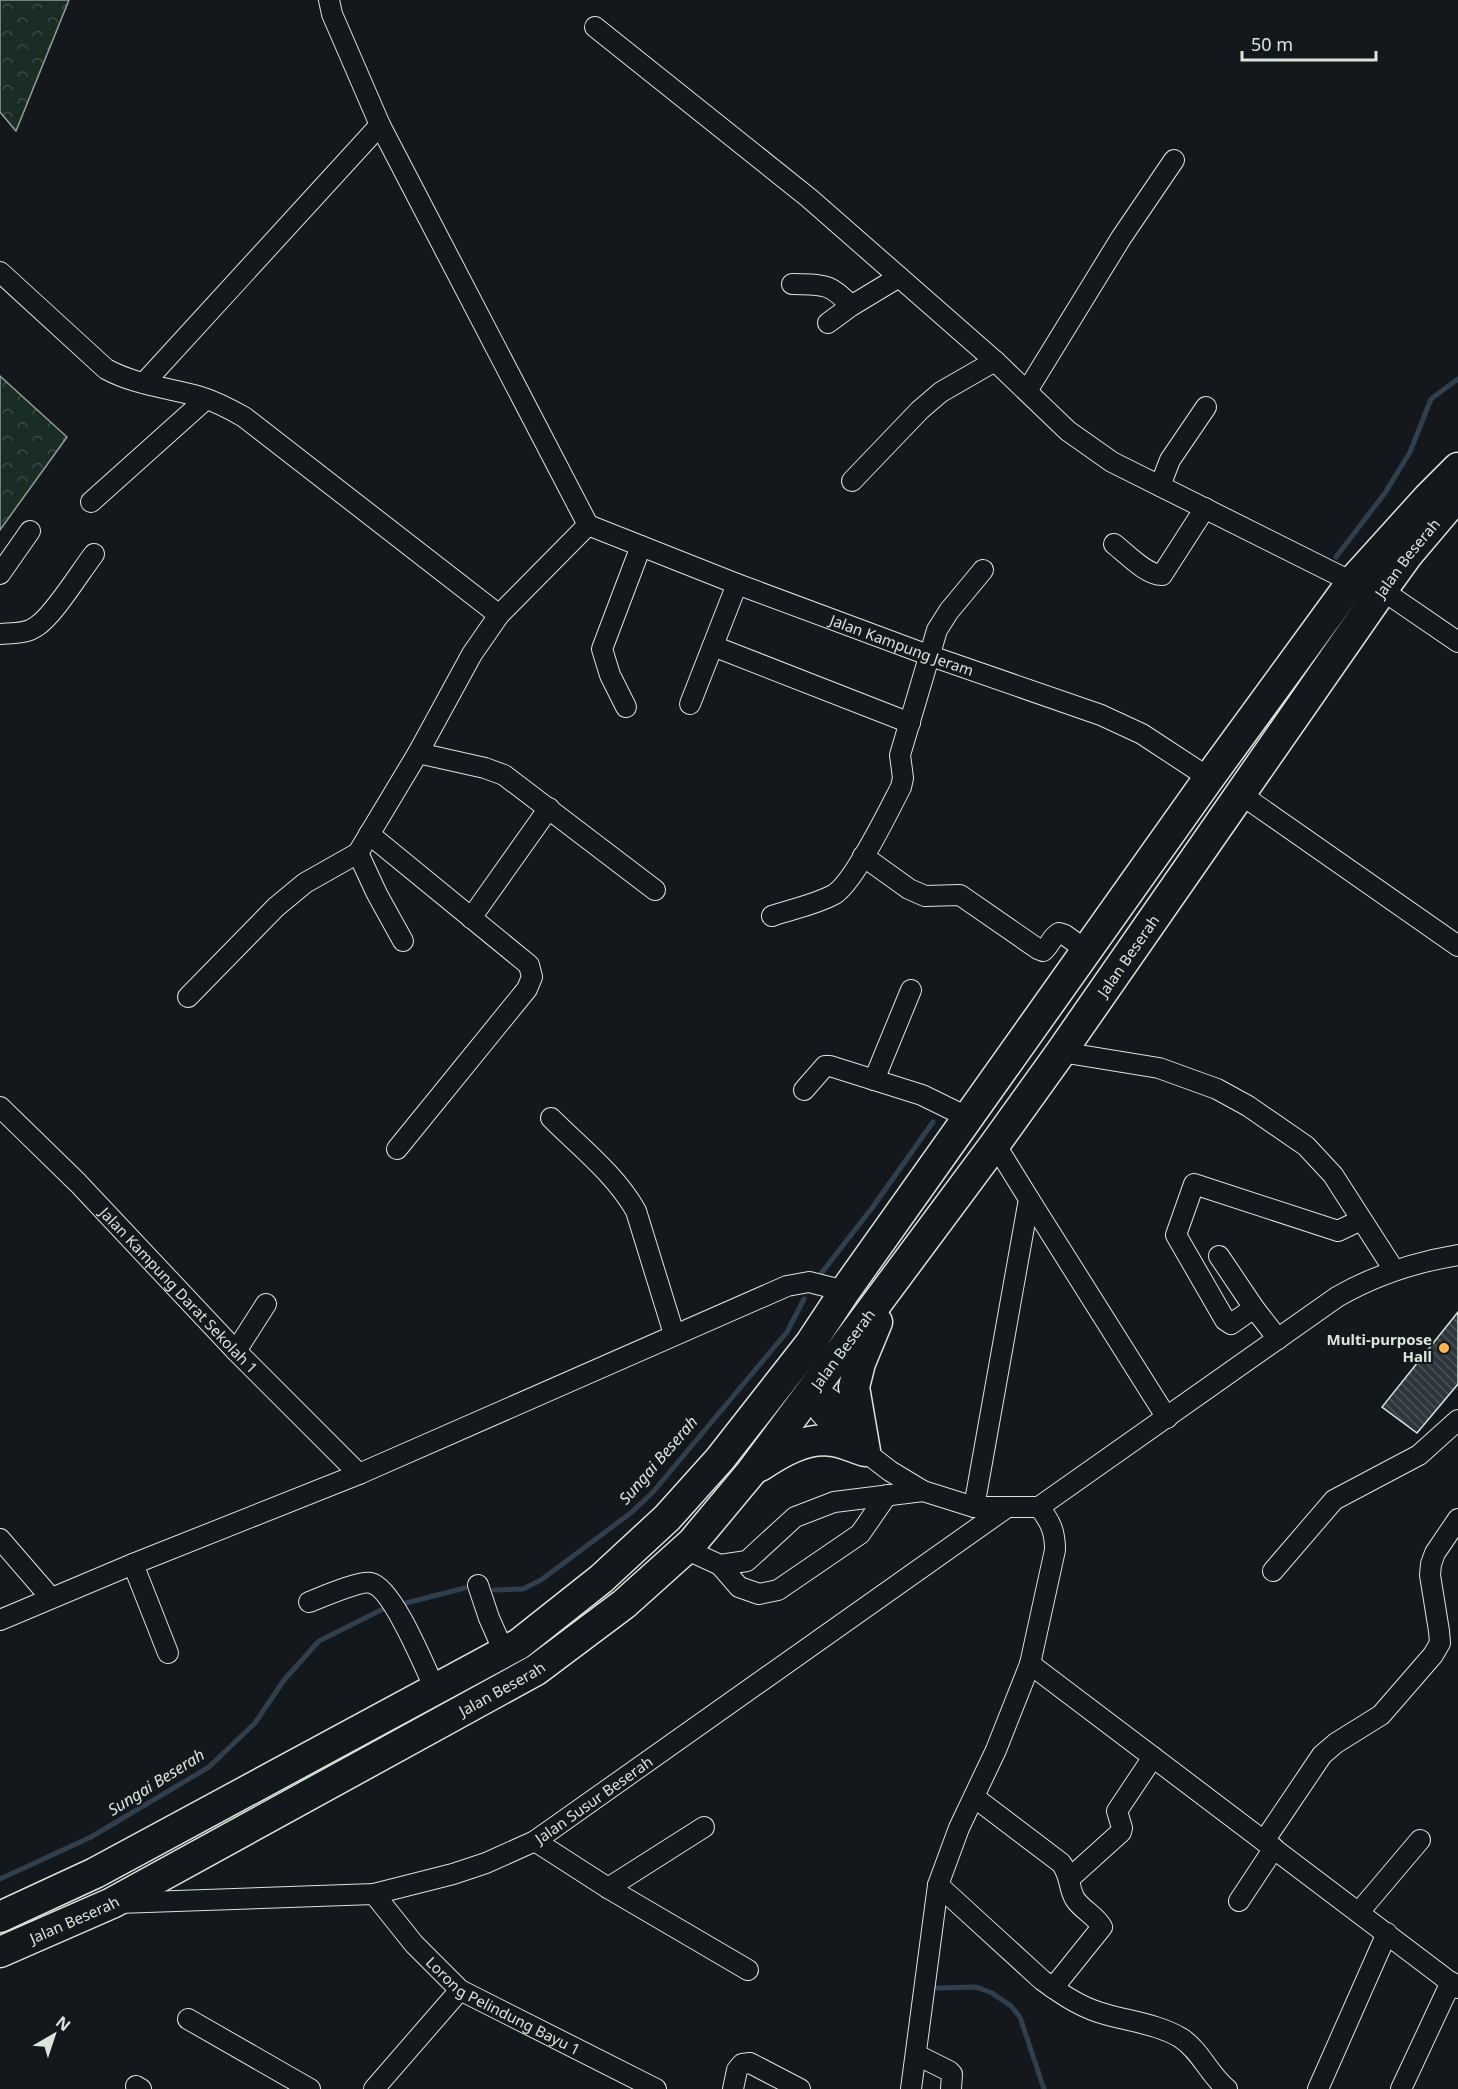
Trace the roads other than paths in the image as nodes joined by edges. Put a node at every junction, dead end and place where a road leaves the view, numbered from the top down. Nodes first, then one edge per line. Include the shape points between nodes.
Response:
1 (329, 0) edge
2 (595, 27) dead end
3 (380, 125) junction
4 (1174, 160) dead end
5 (0, 272) edge
6 (899, 278) junction
7 (792, 284) dead end
8 (851, 306) junction
9 (828, 323) dead end
10 (995, 361) junction
11 (144, 383) junction
12 (1027, 391) junction
13 (206, 399) junction
14 (1206, 407) dead end
15 (1458, 468) edge
16 (852, 481) dead end
17 (1160, 486) junction
18 (1458, 495) edge
19 (91, 502) dead end
20 (1205, 508) junction
21 (588, 525) junction
22 (30, 531) dead end
23 (1114, 544) dead end
24 (641, 546) junction
25 (94, 554) dead end
26 (983, 570) dead end
27 (0, 574) edge
28 (1352, 582) junction
29 (737, 584) junction
30 (1382, 590) junction
31 (498, 615) junction
32 (0, 634) edge
33 (1458, 642) edge
34 (712, 646) junction
35 (928, 655) junction
36 (690, 704) dead end
37 (626, 707) dead end
38 (910, 723) junction
39 (417, 753) junction
40 (1209, 778) junction
41 (1239, 793) junction
42 (549, 808) junction
43 (369, 834) junction
44 (358, 853) junction
45 (863, 856) junction
46 (655, 890) dead end
47 (772, 916) dead end
48 (471, 918) junction
49 (403, 940) dead end
50 (1458, 946) edge
51 (1088, 951) junction
52 (911, 990) dead end
53 (188, 997) dead end
54 (1061, 1052) junction
55 (874, 1080) junction
56 (804, 1090) dead end
57 (0, 1107) edge
58 (551, 1118) dead end
59 (969, 1118) junction
60 (995, 1144) junction
61 (397, 1149) dead end
62 (1029, 1199) junction
63 (1361, 1220) junction
64 (1458, 1255) edge
65 (1219, 1256) dead end
66 (1394, 1270) junction
67 (897, 1275) junction
68 (845, 1291) junction
69 (266, 1304) dead end
70 (1254, 1308) junction
71 (674, 1334) junction
72 (1278, 1339) junction
73 (810, 1344) junction
74 (236, 1351) junction
75 (812, 1390) junction
76 (771, 1393) junction
77 (1167, 1418) junction
78 (1458, 1420) edge
79 (865, 1451) junction
80 (752, 1471) junction
81 (359, 1474) junction
82 (923, 1491) junction
83 (887, 1496) junction
84 (974, 1507) junction
85 (1039, 1507) junction
86 (1006, 1509) junction
87 (1458, 1519) edge
88 (0, 1539) edge
89 (685, 1549) junction
90 (133, 1564) junction
91 (720, 1565) junction
92 (1273, 1571) dead end
93 (478, 1584) dead end
94 (51, 1598) junction
95 (309, 1602) dead end
96 (0, 1620) edge
97 (504, 1652) junction
98 (168, 1653) dead end
99 (1030, 1664) junction
100 (435, 1689) junction
101 (1153, 1757) junction
102 (974, 1797) junction
103 (704, 1827) dead end
104 (1420, 1840) dead end
105 (535, 1841) junction
106 (1269, 1844) junction
107 (1070, 1878) junction
108 (938, 1886) junction
109 (608, 1888) junction
110 (374, 1894) junction
111 (1239, 1901) dead end
112 (112, 1903) junction
113 (1359, 1912) junction
114 (0, 1917) edge
115 (1387, 1933) junction
116 (0, 1952) edge
117 (747, 1970) dead end
118 (1455, 1985) edge
119 (1053, 1988) junction
120 (460, 1990) junction
121 (188, 2019) dead end
122 (917, 2055) junction
123 (310, 2089) edge
124 (374, 2089) edge
125 (656, 2089) edge
126 (733, 2089) edge
127 (800, 2089) edge
128 (911, 2089) edge
129 (951, 2089) edge
130 (1227, 2089) edge
131 (1318, 2089) edge
132 (1401, 2089) edge

1 - 3 street
2 - 6 street via 809,198
3 - 11 street
3 - 21 street
4 - 12 street
5 - 11 street via 106,369
6 - 8 street
6 - 10 street
7 - 8 street via 826,285
8 - 9 street
10 - 12 street
10 - 16 street via 941,392
11 - 13 street
12 - 17 street via 1068,431 1112,462
13 - 19 street
13 - 31 street via 244,417
14 - 17 street via 1170,460
15 - 28 highway, Jalan Beserah
17 - 20 street
18 - 30 highway, Jalan Beserah
20 - 23 street via 1162,575 1148,570
20 - 28 street
21 - 24 street, Jalan Kampung Jeram
21 - 31 street
22 - 27 street
24 - 29 street, Jalan Kampung Jeram
24 - 37 street via 602,650
25 - 32 street via 37,627
26 - 35 street via 949,611
28 - 40 highway, Jalan Beserah
29 - 34 street
29 - 35 street, Jalan Kampung Jeram
30 - 33 street
30 - 41 highway, Jalan Beserah
31 - 39 street
34 - 36 street
34 - 38 street
35 - 38 street
35 - 40 street, Jalan Kampung Jeram via 1101,715 1142,734
38 - 45 street via 900,755 902,787
39 - 42 street via 504,775
39 - 43 street
40 - 51 highway, Jalan Beserah
41 - 50 street
41 - 54 highway, Jalan Beserah
42 - 46 street
42 - 48 street
43 - 44 street
43 - 48 street
44 - 49 street
44 - 53 street via 312,879 276,907
45 - 47 street via 845,887 833,895
45 - 51 street via 909,890 925,896 960,895 1038,949 1046,949 1059,933
48 - 61 street via 529,965 532,977 527,989
51 - 59 highway, Jalan Beserah
52 - 55 street
54 - 60 highway, Jalan Beserah
54 - 63 street via 1159,1068 1217,1089 1248,1106 1306,1146 1333,1175
55 - 56 street via 825,1066
55 - 59 street via 922,1095
57 - 74 street, Jalan Kampung Darat Sekolah 1 via 78,1183
58 - 71 street via 618,1185 636,1211
59 - 68 highway, Jalan Beserah
60 - 62 street
60 - 67 highway, Jalan Beserah
62 - 77 street
62 - 84 street
63 - 66 street
63 - 70 street via 1338,1231 1194,1184 1176,1235 1224,1320 1231,1324
64 - 66 street
65 - 70 street
66 - 72 street via 1337,1297
67 - 75 highway, Jalan Beserah
67 - 79 highway via 860,1363 854,1387
68 - 71 street via 808,1282 787,1286
68 - 73 highway, Jalan Beserah
69 - 74 street
70 - 72 street
71 - 81 street
72 - 77 street
73 - 75 highway
73 - 76 highway, Jalan Beserah
74 - 81 street, Jalan Kampung Darat Sekolah 1
75 - 76 highway
75 - 79 street via 820,1413
75 - 80 highway, Jalan Beserah
76 - 97 highway, Jalan Beserah via 720,1459 667,1518 601,1579
77 - 85 street
78 - 92 street via 1419,1455 1334,1500
79 - 80 highway via 833,1441 817,1441 795,1446
79 - 82 street
80 - 89 highway, Jalan Beserah
81 - 90 street
82 - 83 street
82 - 84 street
83 - 91 street via 834,1502 795,1517 747,1561
83 - 91 street via 860,1534 778,1590 759,1594 739,1587
84 - 86 street
85 - 86 street
85 - 99 street via 1051,1521 1055,1550
86 - 105 street, Jalan Susur Beserah
87 - 106 street via 1431,1564 1440,1643 1381,1715 1322,1755
88 - 94 street
89 - 91 street
89 - 112 highway, Jalan Beserah via 624,1604 536,1670
90 - 94 street
90 - 98 street
93 - 97 street
94 - 96 street
95 - 100 street via 363,1582 373,1583 396,1607
97 - 100 highway, Jalan Beserah
99 - 101 street
99 - 102 street
100 - 114 highway, Jalan Beserah via 95,1873
101 - 106 street
101 - 107 street via 1118,1811 1121,1832
102 - 107 street via 1061,1863
102 - 108 street
103 - 109 street
104 - 113 street
105 - 109 street
105 - 110 street, Jalan Susur Beserah via 464,1871
106 - 111 street
106 - 113 street
107 - 119 street via 1075,1899 1102,1927
108 - 119 street
108 - 122 street
109 - 117 street
110 - 112 street, Jalan Susur Beserah
110 - 120 street, Lorong Pelindung Bayu 1 via 414,1944
112 - 116 highway, Jalan Beserah
113 - 115 street
115 - 118 street
115 - 131 street
118 - 132 street
119 - 130 street via 1097,2012 1180,2038
120 - 124 street
120 - 125 street, Lorong Pelindung Bayu 1
121 - 123 street
122 - 128 street
122 - 129 street via 949,2071
126 - 127 street via 737,2070 750,2063

